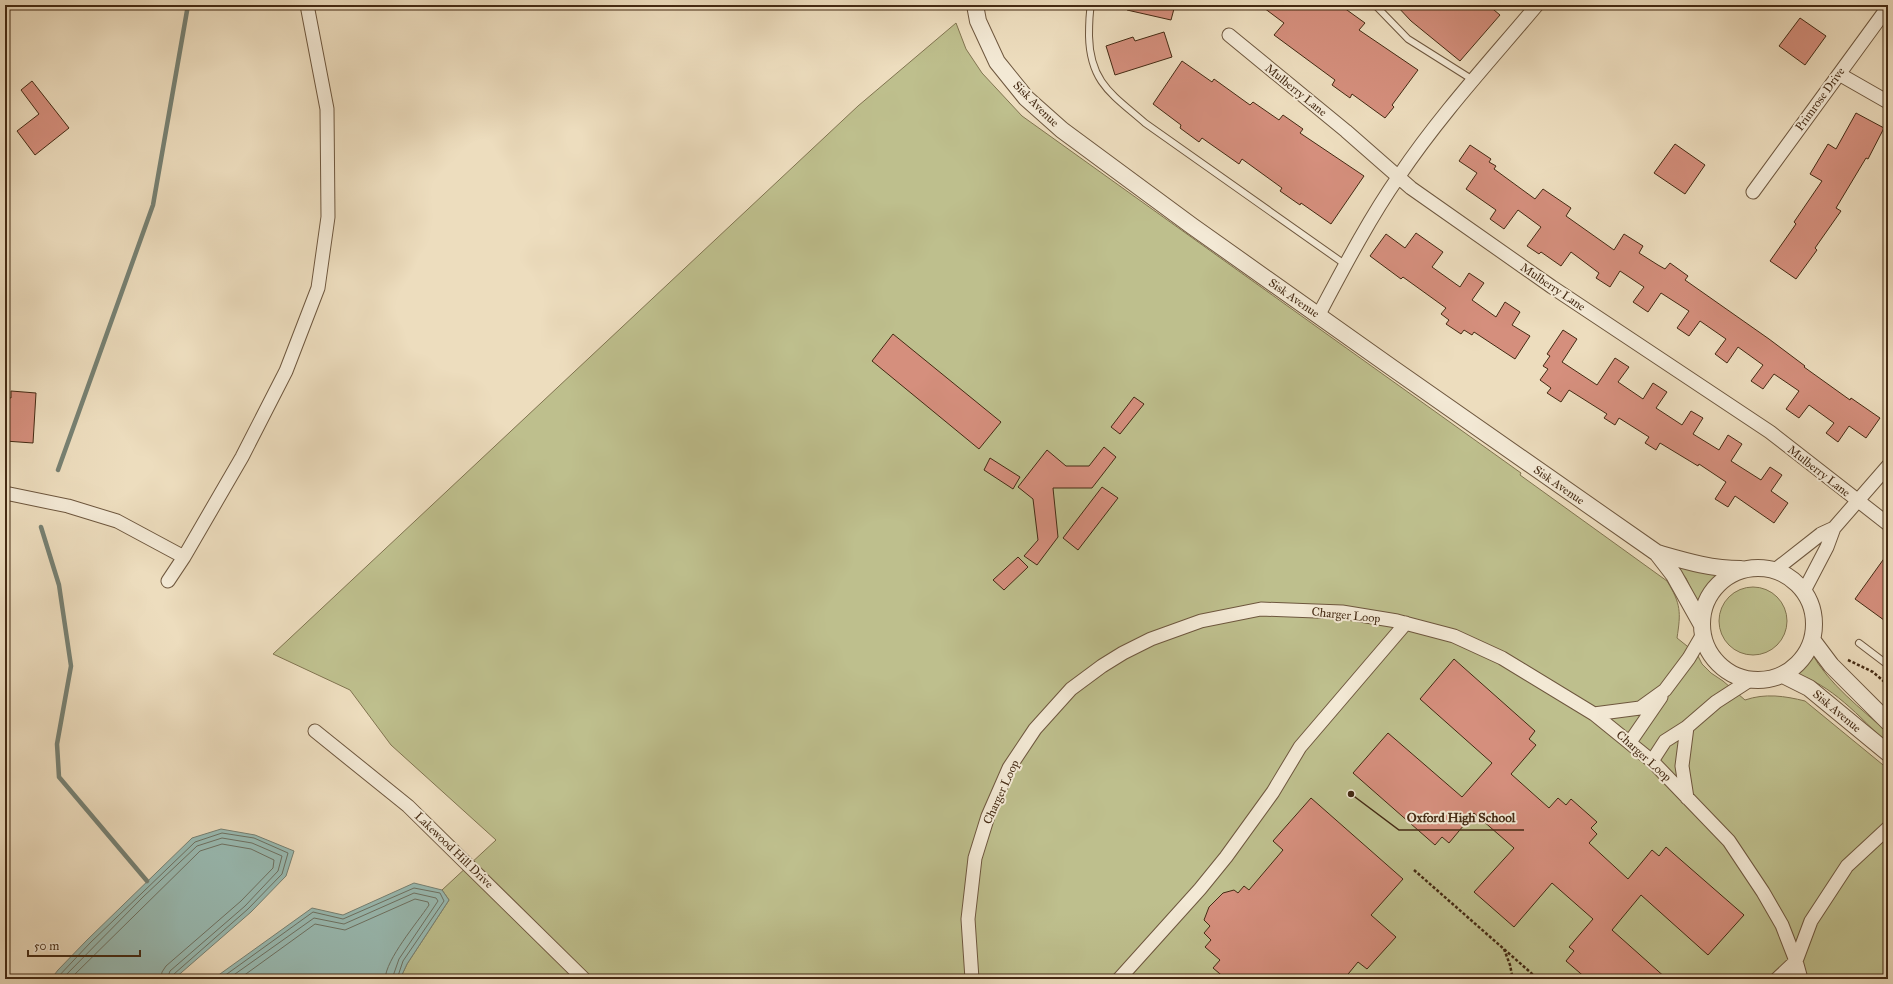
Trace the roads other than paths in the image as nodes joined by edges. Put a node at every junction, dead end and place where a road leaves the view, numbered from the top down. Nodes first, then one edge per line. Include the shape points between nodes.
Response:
1 (307, 5) edge
2 (975, 5) edge
3 (1091, 5) edge
4 (1375, 5) edge
5 (1536, 5) edge
6 (1888, 7) edge
7 (1229, 35) dead end
8 (1839, 74) junction
9 (1473, 80) junction
10 (1888, 102) edge
11 (1398, 177) junction
12 (1753, 192) dead end
13 (1346, 265) junction
14 (1318, 316) junction
15 (1888, 466) edge
16 (5, 493) edge
17 (1858, 501) junction
18 (1888, 524) edge
19 (1834, 528) junction
20 (1657, 553) junction
21 (184, 557) junction
22 (1746, 568) junction
23 (1775, 570) junction
24 (168, 581) dead end
25 (1804, 591) junction
26 (1406, 623) junction
27 (1702, 630) junction
28 (1813, 640) junction
29 (1859, 643) dead end
30 (1888, 665) edge
31 (1782, 675) junction
32 (1750, 680) junction
33 (1665, 690) junction
34 (1594, 714) junction
35 (1888, 722) edge
36 (1687, 727) junction
37 (315, 732) dead end
38 (1630, 742) junction
39 (1888, 753) edge
40 (1652, 761) junction
41 (1687, 798) junction
42 (1888, 828) edge
43 (1796, 961) junction
44 (584, 979) edge
45 (972, 979) edge
46 (1119, 979) edge
47 (1777, 979) edge
48 (1801, 979) edge

1 - 21 street via 327,109 328,217 318,288 286,371 242,457
2 - 14 street, Sisk Avenue via 978,21 997,62 1026,98 1062,130
3 - 13 lane via 1090,56 1098,78 1115,98 1145,123
4 - 9 lane via 1408,39
5 - 9 street
6 - 8 street, Primrose Drive
7 - 11 street, Mulberry Lane
8 - 10 street
8 - 12 street, Primrose Drive
9 - 11 street
11 - 13 street
11 - 17 street, Mulberry Lane via 1491,246 1770,432
13 - 14 street
14 - 20 street, Sisk Avenue
15 - 17 street
16 - 21 street via 68,506 118,521
17 - 18 street, Mulberry Lane
17 - 19 street
19 - 23 street via 1821,534
19 - 25 street
20 - 22 street, Sisk Avenue via 1703,566 1722,569
20 - 27 street, Sisk Avenue via 1674,575
21 - 24 street
22 - 23 street, Sisk Avenue
22 - 27 street, Sisk Avenue via 1728,576 1714,589 1704,606
23 - 25 street, Sisk Avenue via 1791,578
25 - 28 street, Sisk Avenue via 1811,602 1814,615
26 - 34 street, Charger Loop via 1454,636 1502,658
26 - 45 street, Charger Loop via 1342,612 1261,609 1201,621 1151,639 1102,666 1071,689 1035,729 1009,768 988,816 975,858 968,919
26 - 46 street via 1300,747 1273,792 1226,857
27 - 32 street, Sisk Avenue via 1709,651 1719,665 1734,675
27 - 33 street via 1689,658
28 - 31 street, Sisk Avenue via 1806,655 1796,666
28 - 35 street via 1831,665
29 - 30 lane
31 - 32 street, Sisk Avenue via 1767,680
31 - 39 street, Sisk Avenue via 1809,688
32 - 36 street via 1716,702
33 - 34 street via 1640,708
33 - 38 street
34 - 38 street, Charger Loop
36 - 40 street via 1665,742
36 - 41 street via 1682,766
37 - 44 street, Lakewood Hill Drive via 408,806
38 - 40 street, Charger Loop
40 - 41 street, Charger Loop
41 - 43 street, Charger Loop via 1733,847 1782,925
42 - 43 street via 1846,866 1811,921
43 - 47 street
43 - 48 street, Charger Loop

